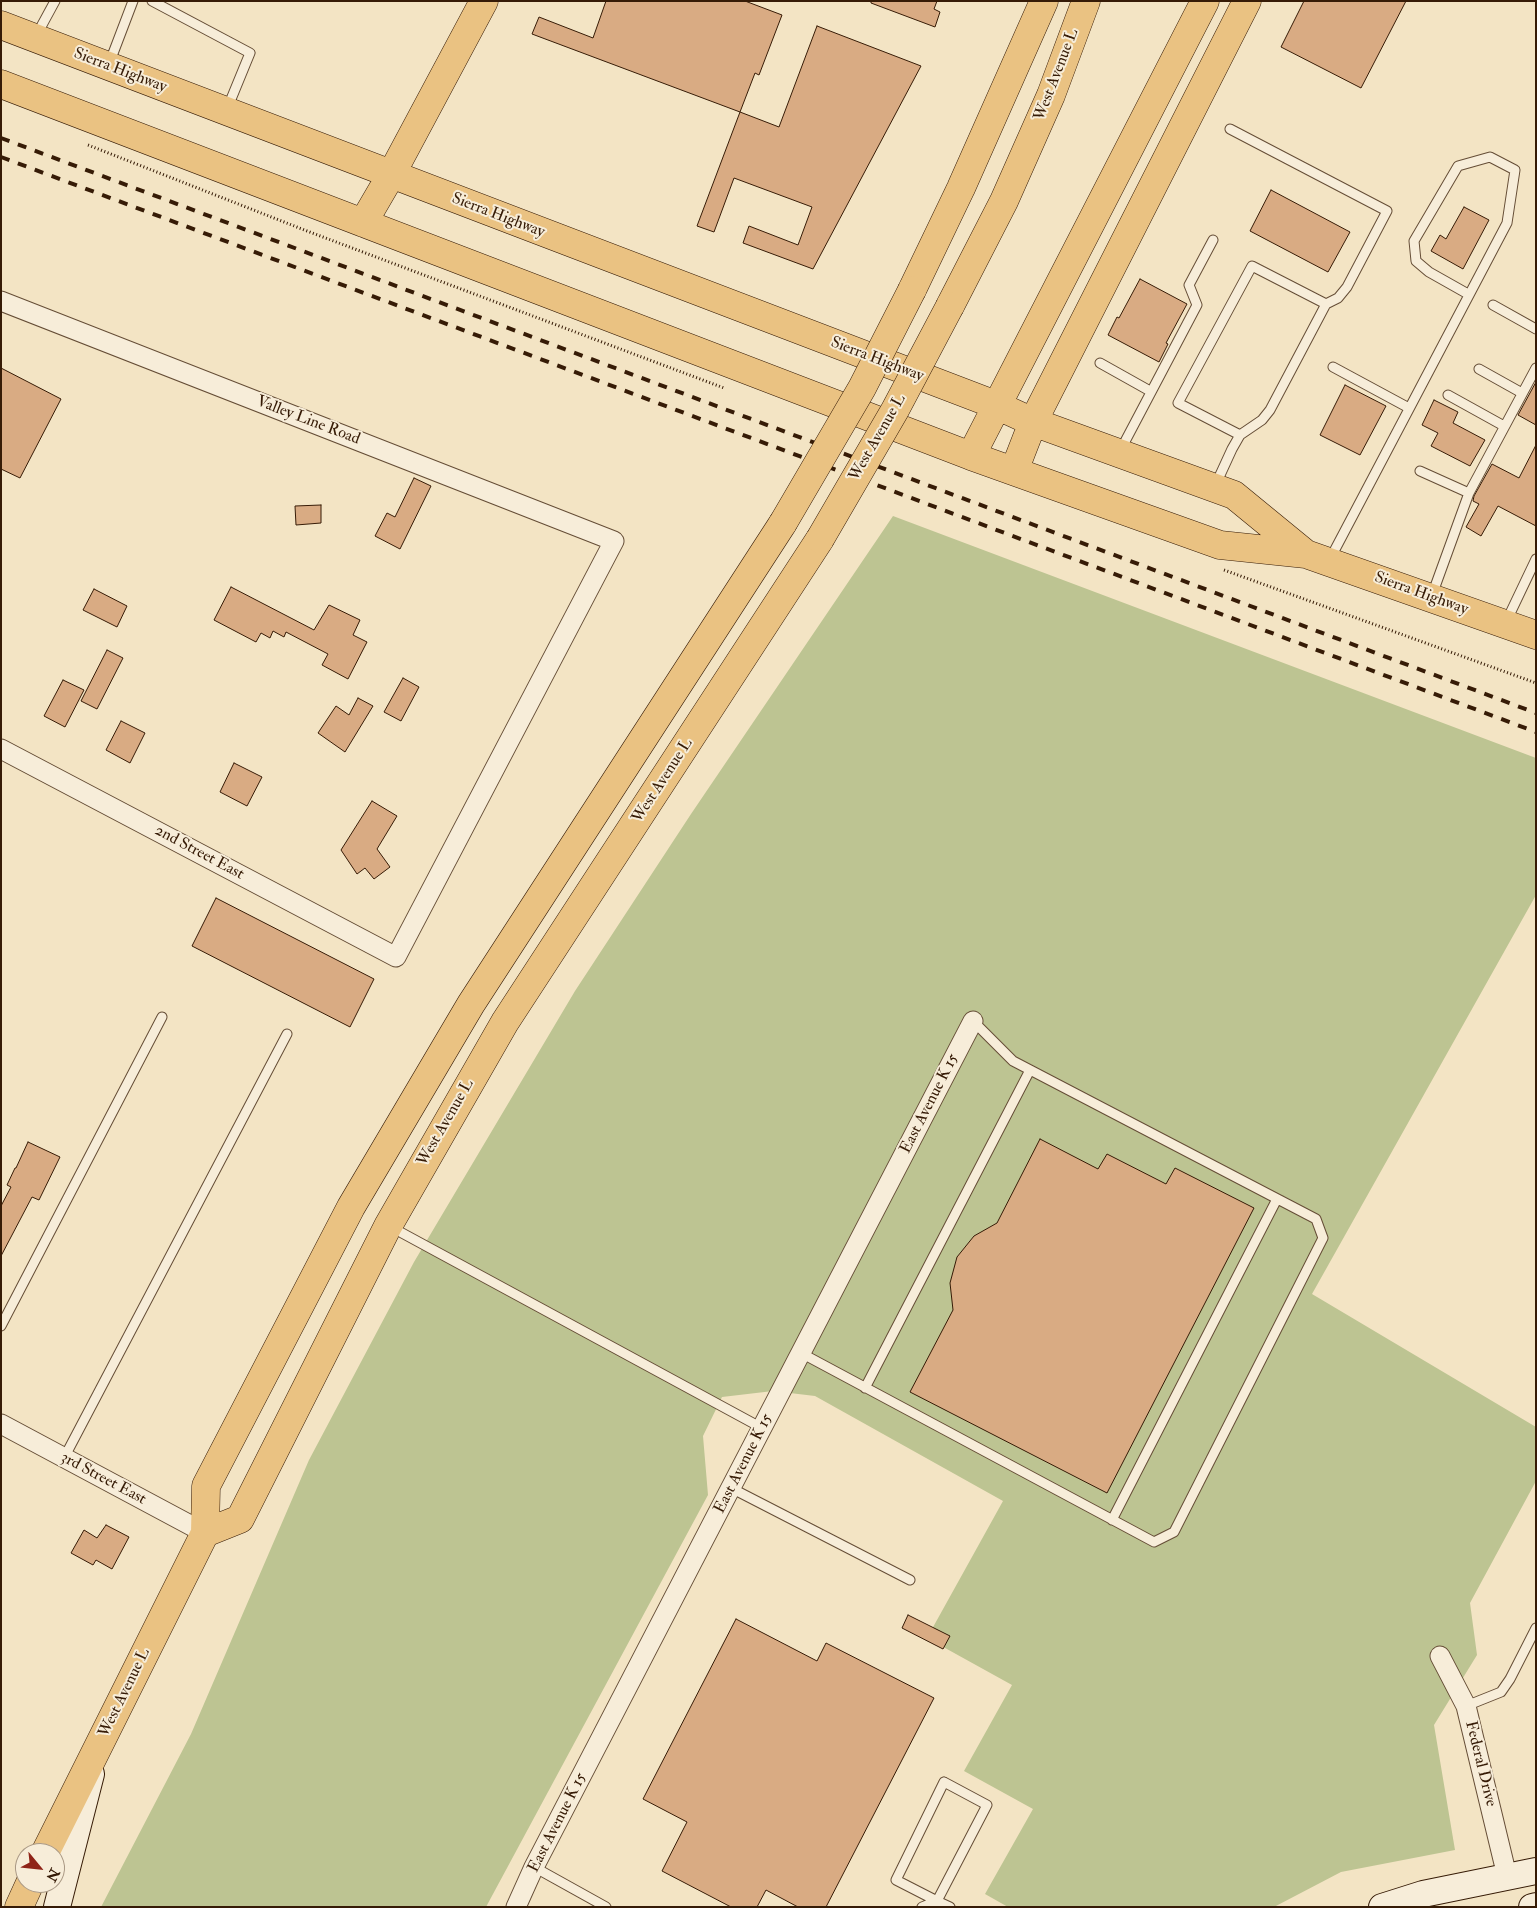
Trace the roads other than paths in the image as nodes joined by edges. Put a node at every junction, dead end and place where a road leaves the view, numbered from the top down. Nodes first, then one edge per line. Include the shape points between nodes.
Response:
1 (54, 1) edge
2 (133, 1) edge
3 (152, 1) edge
4 (484, 1) edge
5 (1039, 1) edge
6 (1044, 1) edge
7 (1086, 1) edge
8 (1091, 1) edge
9 (1205, 1) edge
10 (1247, 1) edge
11 (1, 26) edge
12 (34, 39) junction
13 (1070, 41) junction
14 (108, 66) junction
15 (1014, 71) junction
16 (1, 84) edge
17 (226, 112) junction
18 (1230, 129) dead end
19 (392, 175) junction
20 (363, 223) junction
21 (1213, 240) dead end
22 (1468, 294) junction
23 (1, 301) edge
24 (1326, 304) junction
25 (1493, 305) dead end
26 (1536, 329) edge
27 (1100, 364) dead end
28 (1333, 367) dead end
29 (1536, 368) edge
30 (1479, 369) dead end
31 (1150, 391) junction
32 (1522, 393) junction
33 (1448, 395) dead end
34 (996, 406) junction
35 (1409, 408) junction
36 (1033, 422) junction
37 (1504, 426) junction
38 (1240, 435) junction
39 (1118, 454) junction
40 (971, 456) junction
41 (1014, 471) junction
42 (1420, 471) dead end
43 (1214, 488) junction
44 (1469, 493) junction
45 (1318, 558) junction
46 (1536, 559) edge
47 (1431, 598) junction
48 (1505, 624) junction
49 (1536, 635) edge
50 (1, 749) edge
51 (396, 957) joint
52 (162, 1017) dead end
53 (973, 1021) joint
54 (288, 1034) dead end
55 (1030, 1070) junction
56 (1277, 1199) junction
57 (388, 1226) junction
58 (1, 1326) edge
59 (801, 1353) junction
60 (865, 1388) junction
61 (1, 1424) edge
62 (762, 1428) junction
63 (64, 1458) junction
64 (731, 1488) junction
65 (1112, 1520) junction
66 (205, 1533) junction
67 (910, 1580) dead end
68 (1536, 1628) edge
69 (1440, 1656) dead end
70 (1466, 1706) junction
71 (98, 1747) junction
72 (50, 1843) edge
73 (534, 1868) junction
74 (1536, 1871) edge
75 (1507, 1876) junction
76 (25, 1893) edge
77 (937, 1901) junction
78 (601, 1906) edge
79 (18, 1907) edge
80 (57, 1907) edge
81 (516, 1907) edge
82 (922, 1907) edge
83 (950, 1907) edge
84 (1382, 1907) edge

1 - 12 lane
2 - 14 lane
3 - 17 lane via 250,53
4 - 19 main road
5 - 15 main road
6 - 15 main road, West Avenue L
7 - 13 main road, West Avenue L
8 - 13 main road
9 - 34 main road
10 - 36 main road
11 - 12 main road, Sierra Highway
12 - 14 main road, Sierra Highway
13 - 57 main road, West Avenue L, bridge via 1051,95 1004,201 895,410 820,539 504,1022
14 - 17 main road, Sierra Highway
15 - 66 main road, West Avenue L, bridge via 961,188 862,388 783,523 471,1004 351,1207 206,1486
16 - 20 main road
17 - 19 main road, Sierra Highway
18 - 24 lane via 1387,211 1347,287 1338,298
19 - 20 main road
19 - 34 main road, Sierra Highway
20 - 40 main road
21 - 31 lane via 1189,285 1197,305
22 - 22 lane via 1507,223 1515,170 1490,156 1458,166 1414,241 1416,261
22 - 35 lane
23 - 51 street, Valley Line Road via 614,542
24 - 38 lane via 1270,410 1262,420
24 - 38 lane via 1252,266 1178,403
25 - 26 lane
27 - 31 lane
28 - 35 lane
29 - 32 lane
30 - 32 lane
31 - 39 lane
32 - 37 lane
33 - 37 lane
34 - 36 main road, Sierra Highway
34 - 40 main road
35 - 45 lane
36 - 39 main road, Sierra Highway
36 - 41 main road
37 - 44 lane
38 - 43 lane
39 - 43 main road, Sierra Highway
40 - 41 main road, Sierra Highway
41 - 45 main road, Sierra Highway via 1220,545
42 - 44 lane
43 - 45 main road, Sierra Highway via 1234,495
44 - 47 lane
45 - 47 main road, Sierra Highway
46 - 48 lane
47 - 48 main road, Sierra Highway
48 - 49 main road, Sierra Highway
50 - 51 street, 2nd Street East
52 - 58 lane
53 - 55 lane via 1012,1061
53 - 59 street, East Avenue K 15
54 - 63 lane
55 - 56 lane
55 - 60 lane
56 - 65 lane
56 - 65 lane via 1316,1220 1323,1238 1174,1532 1154,1542
57 - 62 lane
57 - 66 main road, West Avenue L via 240,1519
59 - 60 lane
59 - 62 street, East Avenue K 15
60 - 65 lane
61 - 63 street, 3rd Street East
62 - 64 street, East Avenue K 15
63 - 66 street, 3rd Street East
64 - 67 lane
64 - 73 street, East Avenue K 15
66 - 71 main road, West Avenue L
68 - 70 lane via 1501,1692
69 - 70 street, Federal Drive
70 - 75 street, Federal Drive
71 - 72 main road, West Avenue L
71 - 80 main road
73 - 78 lane
73 - 81 street, East Avenue K 15
74 - 75 main road
75 - 84 main road via 1423,1894
76 - 79 main road
77 - 77 lane via 986,1805 944,1782 896,1880
77 - 82 lane
77 - 83 lane

